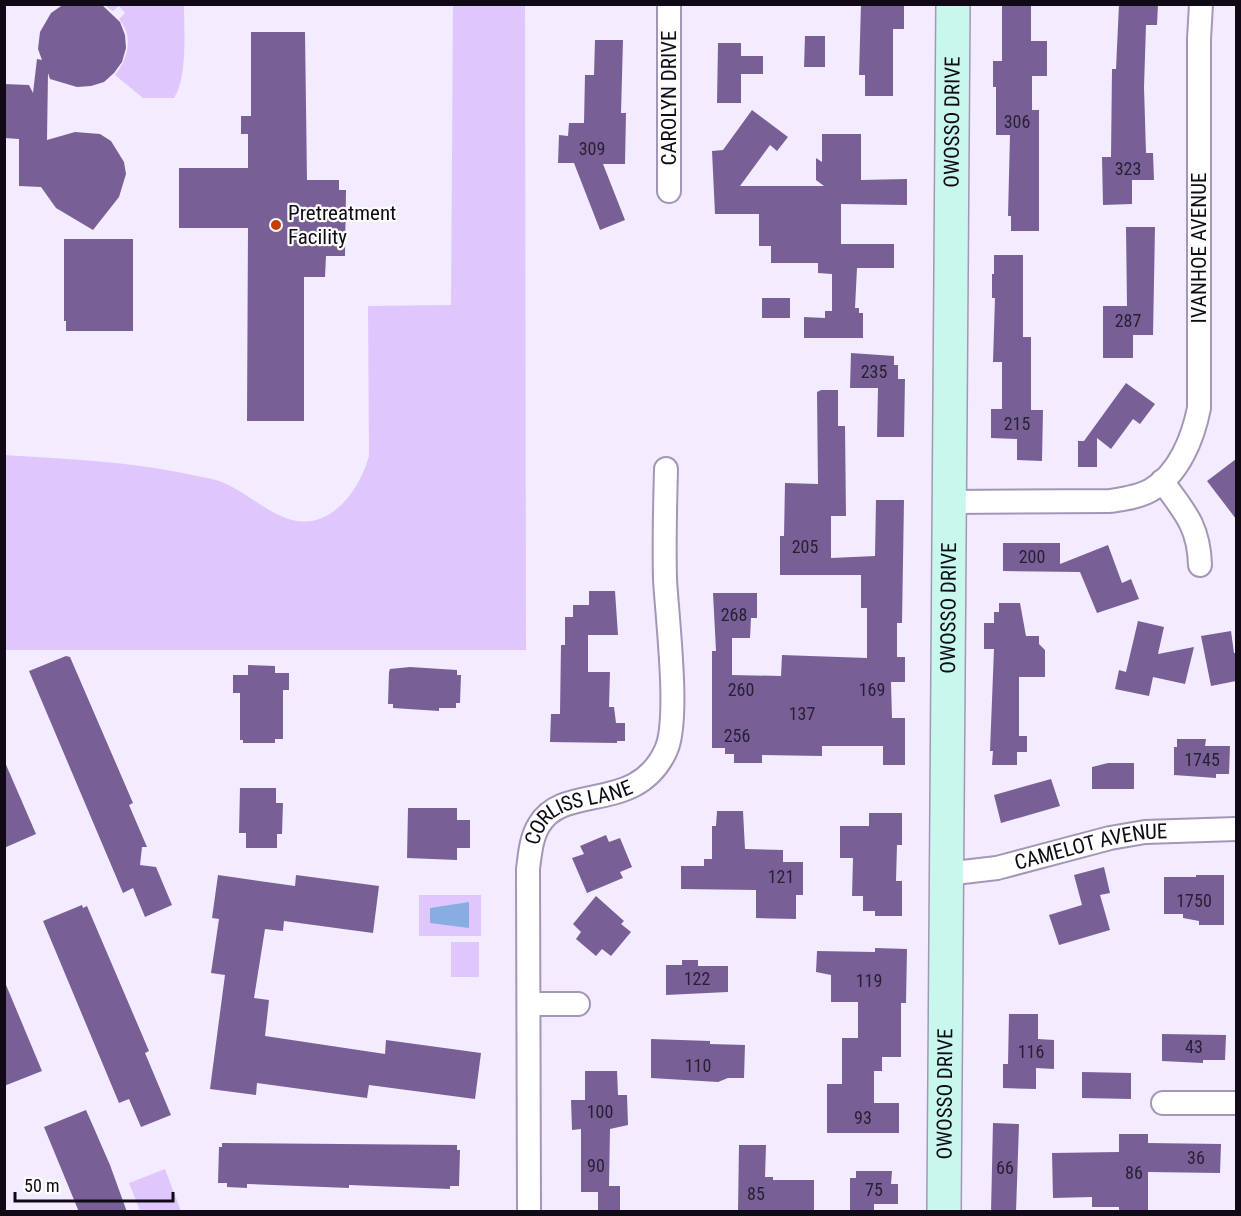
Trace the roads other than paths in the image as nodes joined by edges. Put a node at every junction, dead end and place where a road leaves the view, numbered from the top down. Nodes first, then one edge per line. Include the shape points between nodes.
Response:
1 (669, 4) edge
2 (953, 4) edge
3 (1202, 4) edge
4 (669, 191) dead end
5 (666, 469) dead end
6 (1162, 481) junction
7 (950, 502) junction
8 (1200, 565) dead end
9 (1236, 829) edge
10 (946, 874) junction
11 (529, 1004) junction
12 (578, 1004) dead end
13 (1163, 1103) dead end
14 (1236, 1103) edge
15 (529, 1212) edge
16 (944, 1212) edge

1 - 4 street, CAROLYN DRIVE
2 - 7 street, OWOSSO DRIVE
3 - 6 street, IVANHOE AVENUE via 1199,408 1187,448
5 - 11 street, CORLISS LANE via 671,737 655,769 640,782 626,791 560,807 549,812 539,825 528,869
6 - 7 street, IVANHOE AVENUE via 1150,491 1110,501
6 - 8 street via 1193,524 1200,543
7 - 10 street, OWOSSO DRIVE
9 - 10 street, CAMELOT AVENUE via 1145,832 997,868
10 - 16 street, OWOSSO DRIVE
11 - 12 street
11 - 15 street, CORLISS LANE
13 - 14 street

